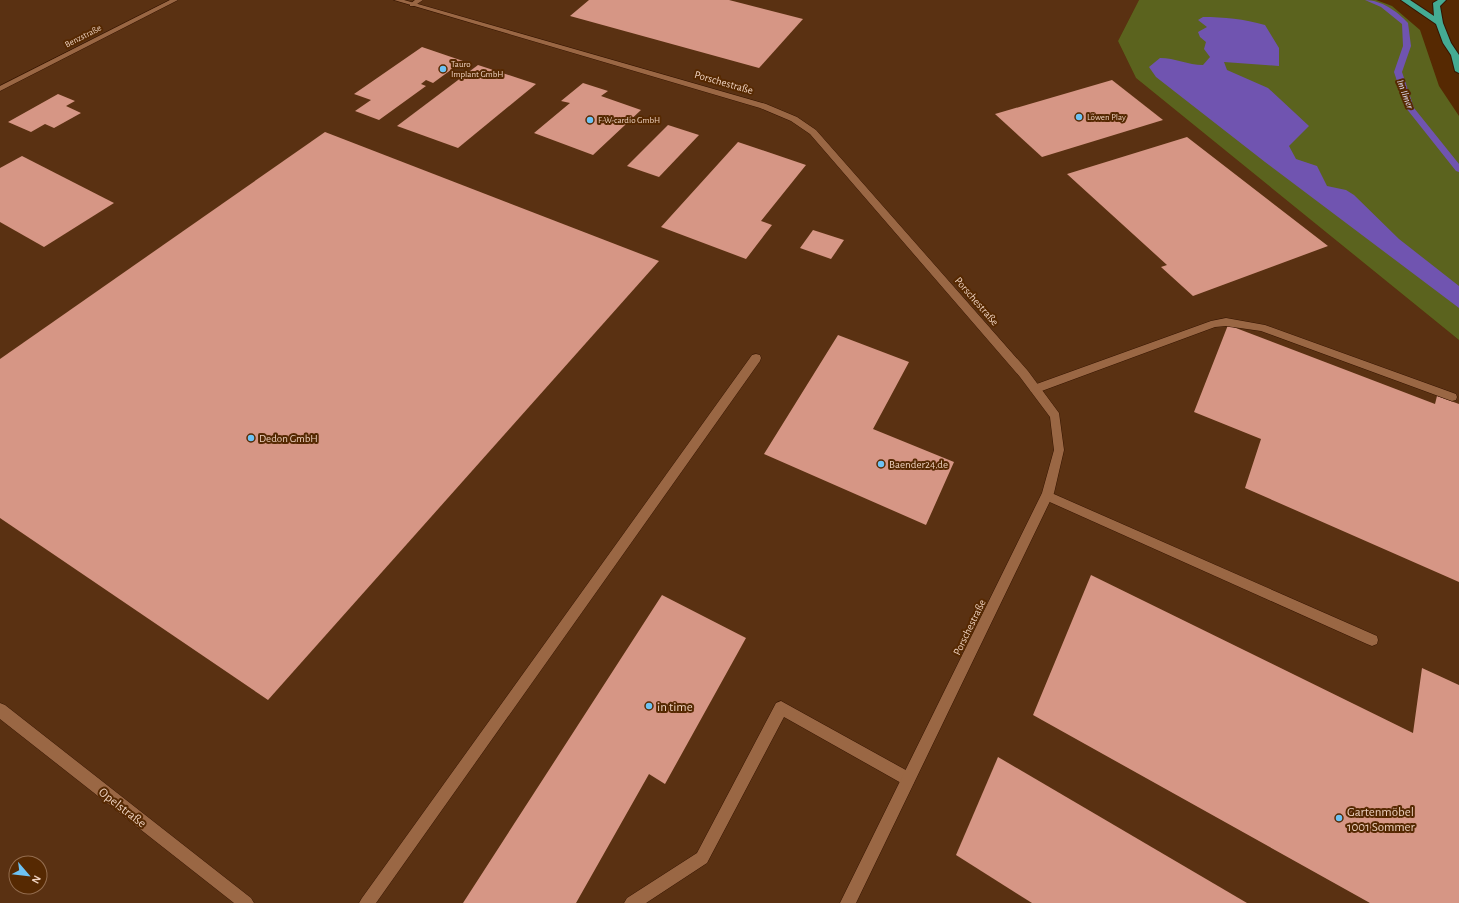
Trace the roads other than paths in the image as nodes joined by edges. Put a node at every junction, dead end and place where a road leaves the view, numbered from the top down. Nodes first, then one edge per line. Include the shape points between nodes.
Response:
1 (175, 0) edge
2 (397, 0) edge
3 (1405, 0) edge
4 (1442, 0) edge
5 (416, 2) edge
6 (1439, 23) junction
7 (1459, 45) edge
8 (1455, 55) junction
9 (1459, 71) edge
10 (0, 89) edge
11 (756, 358) dead end
12 (1035, 389) junction
13 (1452, 397) dead end
14 (1047, 496) junction
15 (1372, 640) dead end
16 (0, 710) edge
17 (908, 779) junction
18 (246, 903) edge
19 (367, 903) edge
20 (632, 903) edge
21 (848, 903) edge

1 - 10 street, Benzstraße
2 - 5 street, Porschestraße
3 - 6 highway
4 - 6 highway via 1436,5
5 - 12 street, Porschestraße via 763,106 794,119 813,132
6 - 8 highway
7 - 8 highway
8 - 9 highway
11 - 19 street
12 - 13 street via 1214,324 1226,322 1262,328
12 - 14 street, Porschestraße via 1055,416 1059,450
14 - 15 street
14 - 17 street, Porschestraße
16 - 18 street, Opelstraße
17 - 20 street via 781,708 702,858
17 - 21 street, Porschestraße

